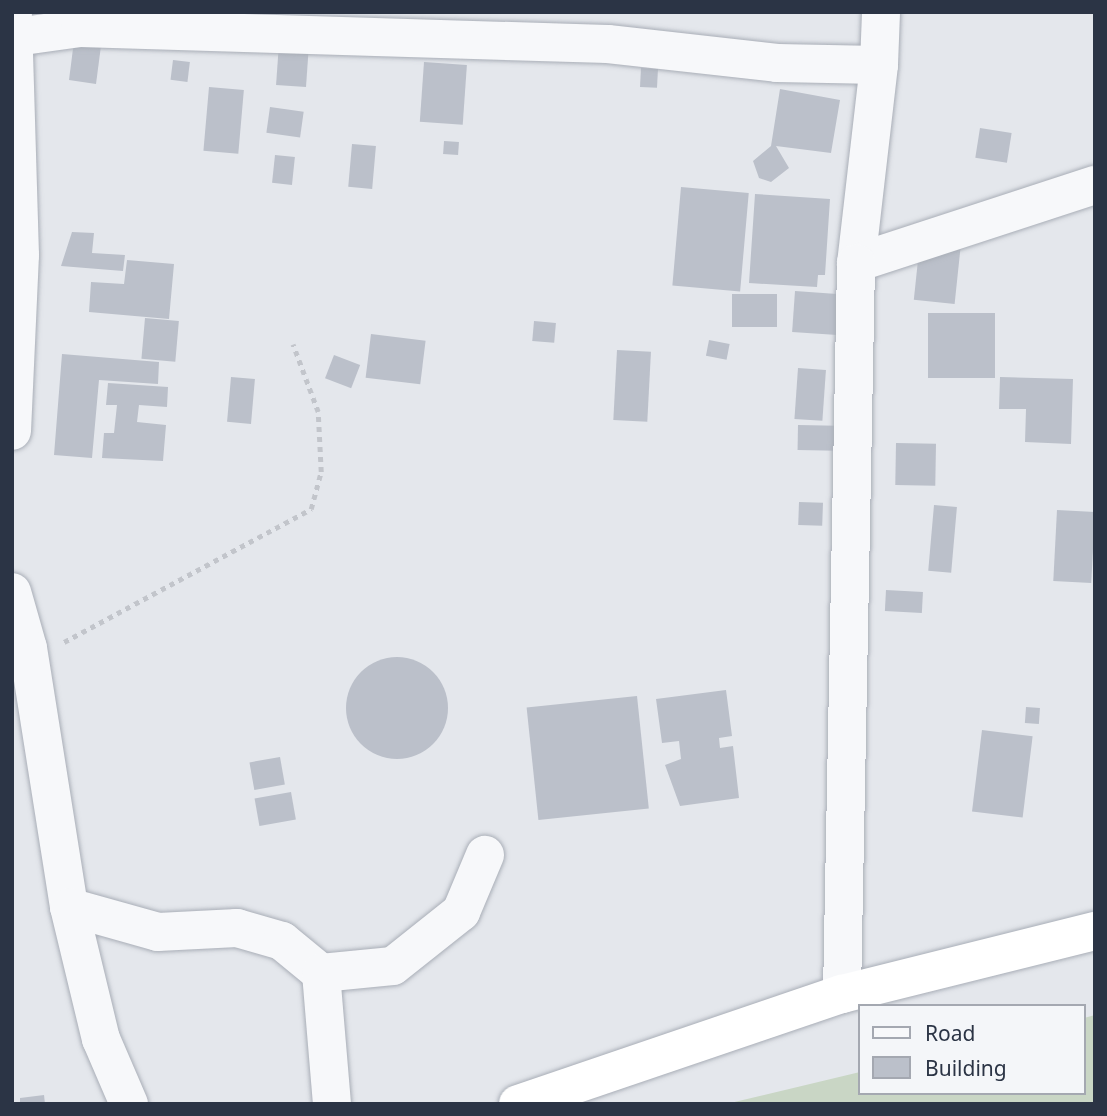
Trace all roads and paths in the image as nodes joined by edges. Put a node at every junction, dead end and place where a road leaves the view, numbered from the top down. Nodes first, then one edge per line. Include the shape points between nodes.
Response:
1 (881, 12) edge
2 (15, 25) edge
3 (879, 65) junction
4 (1095, 185) edge
5 (16, 256) edge
6 (856, 263) junction
7 (293, 345) dead end
8 (12, 431) edge
9 (12, 592) edge
10 (28, 648) junction
11 (485, 855) dead end
12 (69, 907) junction
13 (1095, 931) edge
14 (321, 973) junction
15 (842, 994) junction
16 (129, 1104) edge
17 (332, 1104) edge
18 (518, 1104) edge

1 - 3 street
2 - 3 street via 608,44 778,63
2 - 5 street
3 - 6 street
4 - 6 street
5 - 8 street
6 - 15 street
7 - 10 path via 318,412 321,472 311,509 65,642
9 - 10 street
10 - 12 street
11 - 14 street via 461,912 393,966
12 - 14 street via 158,932 237,928 282,941
12 - 16 street via 101,1039
13 - 15 highway
14 - 17 street
15 - 18 highway

